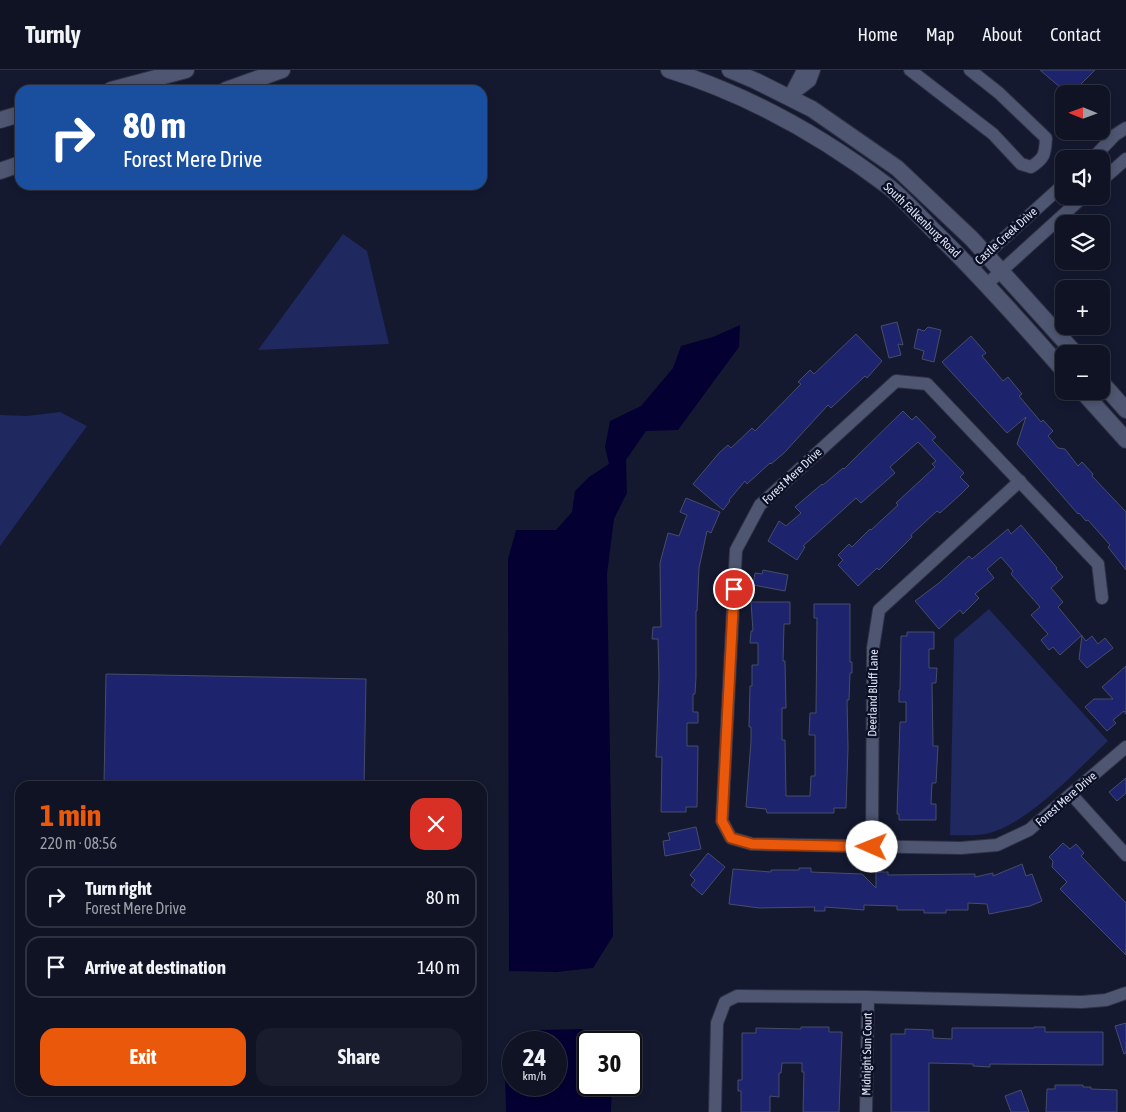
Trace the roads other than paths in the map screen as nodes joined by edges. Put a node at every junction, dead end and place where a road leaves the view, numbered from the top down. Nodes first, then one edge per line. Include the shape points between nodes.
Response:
1 (186, 70) edge
2 (282, 70) edge
3 (669, 70) edge
4 (730, 70) edge
5 (803, 70) edge
6 (814, 70) edge
7 (910, 70) edge
8 (970, 70) edge
9 (699, 79) junction
10 (130, 85) edge
11 (240, 85) edge
12 (789, 97) junction
13 (15, 116) edge
14 (0, 120) edge
15 (1126, 128) edge
16 (1101, 150) edge
17 (1126, 159) edge
18 (15, 166) edge
19 (0, 171) edge
20 (1110, 173) edge
21 (1055, 192) edge
22 (1074, 205) edge
23 (986, 254) junction
24 (971, 268) junction
25 (1001, 271) junction
26 (987, 284) junction
27 (1068, 345) edge
28 (1055, 360) edge
29 (1110, 392) edge
30 (1090, 400) edge
31 (1126, 410) edge
32 (1126, 440) edge
33 (1020, 481) junction
34 (1102, 598) dead end
35 (1126, 747) edge
36 (1071, 794) junction
37 (872, 847) junction
38 (1126, 856) edge
39 (1126, 994) edge
40 (868, 997) junction
41 (715, 1112) edge
42 (866, 1112) edge

1 - 10 street
2 - 11 street
3 - 9 street, South Falkenburg Road
4 - 12 street, South Falkenburg Road
5 - 12 street
6 - 12 street via 810,81
7 - 8 street via 993,134 1020,164 1031,167 1041,160 1046,138 1000,93
9 - 12 street via 718,82 768,103
9 - 24 street, South Falkenburg Road via 804,128 890,188
12 - 23 street, South Falkenburg Road via 812,109 897,168
13 - 14 street
15 - 16 street
17 - 20 street
18 - 19 street
21 - 23 street, Castle Creek Drive
22 - 25 street, Castle Creek Drive
23 - 24 street, Castle Creek Drive
23 - 25 street, South Falkenburg Road
24 - 26 street, South Falkenburg Road
25 - 26 street, Castle Creek Drive
25 - 27 street, South Falkenburg Road
26 - 28 street, South Falkenburg Road
29 - 31 street
30 - 32 street
33 - 34 street, Forest Mere Drive via 1098,564
33 - 37 street, Deerland Bluff Lane via 879,610 873,648
33 - 37 street, Forest Mere Drive via 928,384 896,381 760,504 736,550 722,821 731,838 752,844
35 - 36 street, Forest Mere Drive
36 - 37 street, Forest Mere Drive via 1029,830 997,845
36 - 38 street
39 - 40 street via 1082,1002
40 - 41 street via 737,996 724,1002 716,1022
40 - 42 street, Midnight Sun Court

